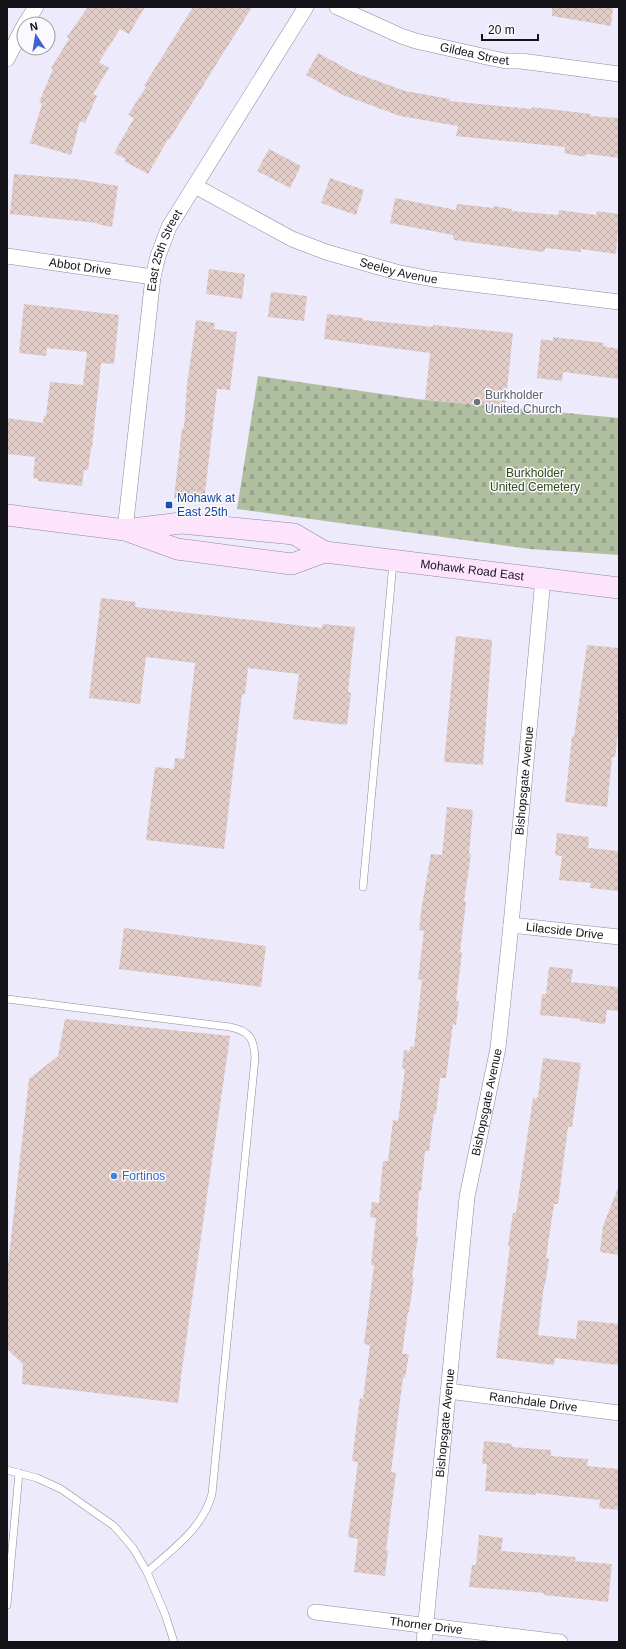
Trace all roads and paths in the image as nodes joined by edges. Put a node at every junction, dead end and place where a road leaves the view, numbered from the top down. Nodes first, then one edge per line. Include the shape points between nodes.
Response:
1 (36, 7) edge
2 (306, 7) edge
3 (337, 7) edge
4 (30, 16) edge
5 (16, 42) edge
6 (7, 59) edge
7 (619, 74) edge
8 (195, 186) junction
9 (7, 256) edge
10 (153, 277) junction
11 (619, 302) edge
12 (7, 515) edge
13 (126, 530) junction
14 (325, 552) junction
15 (393, 561) junction
16 (543, 579) junction
17 (619, 588) edge
18 (363, 887) dead end
19 (511, 924) junction
20 (619, 936) edge
21 (7, 999) edge
22 (448, 1391) junction
23 (619, 1414) edge
24 (7, 1470) edge
25 (20, 1473) junction
26 (147, 1572) junction
27 (7, 1605) edge
28 (315, 1612) dead end
29 (426, 1625) junction
30 (174, 1642) edge
31 (424, 1642) edge
32 (560, 1642) edge

1 - 4 street
2 - 8 street, East 25th Street
3 - 7 street, Gildea Street via 401,36 462,52 506,61
5 - 6 street
8 - 10 street, East 25th Street via 169,227
8 - 11 street, Seeley Avenue via 292,239 326,252 396,272 432,280
9 - 10 street, Abbot Drive
10 - 13 street, East 25th Street
12 - 13 main road, Mohawk Road East
13 - 14 main road, Mohawk Road East via 181,523 294,534
13 - 14 main road, Mohawk Road East via 177,549 292,564
14 - 15 main road, Mohawk Road East
15 - 16 main road, Mohawk Road East
15 - 18 lane
16 - 17 main road, Mohawk Road East
16 - 19 street, Bishopsgate Avenue
19 - 20 street, Lilacside Drive
19 - 22 street, Bishopsgate Avenue via 498,1048 467,1197
21 - 26 lane via 230,1027 246,1032 254,1049 212,1494 209,1508 192,1532
22 - 23 street, Ranchdale Drive
22 - 29 street, Bishopsgate Avenue
24 - 25 lane
25 - 26 lane via 61,1489 114,1526 133,1548
25 - 27 lane
26 - 30 lane
28 - 29 street, Thorner Drive
29 - 31 street, Bishopsgate Avenue
29 - 32 street, Thorner Drive

